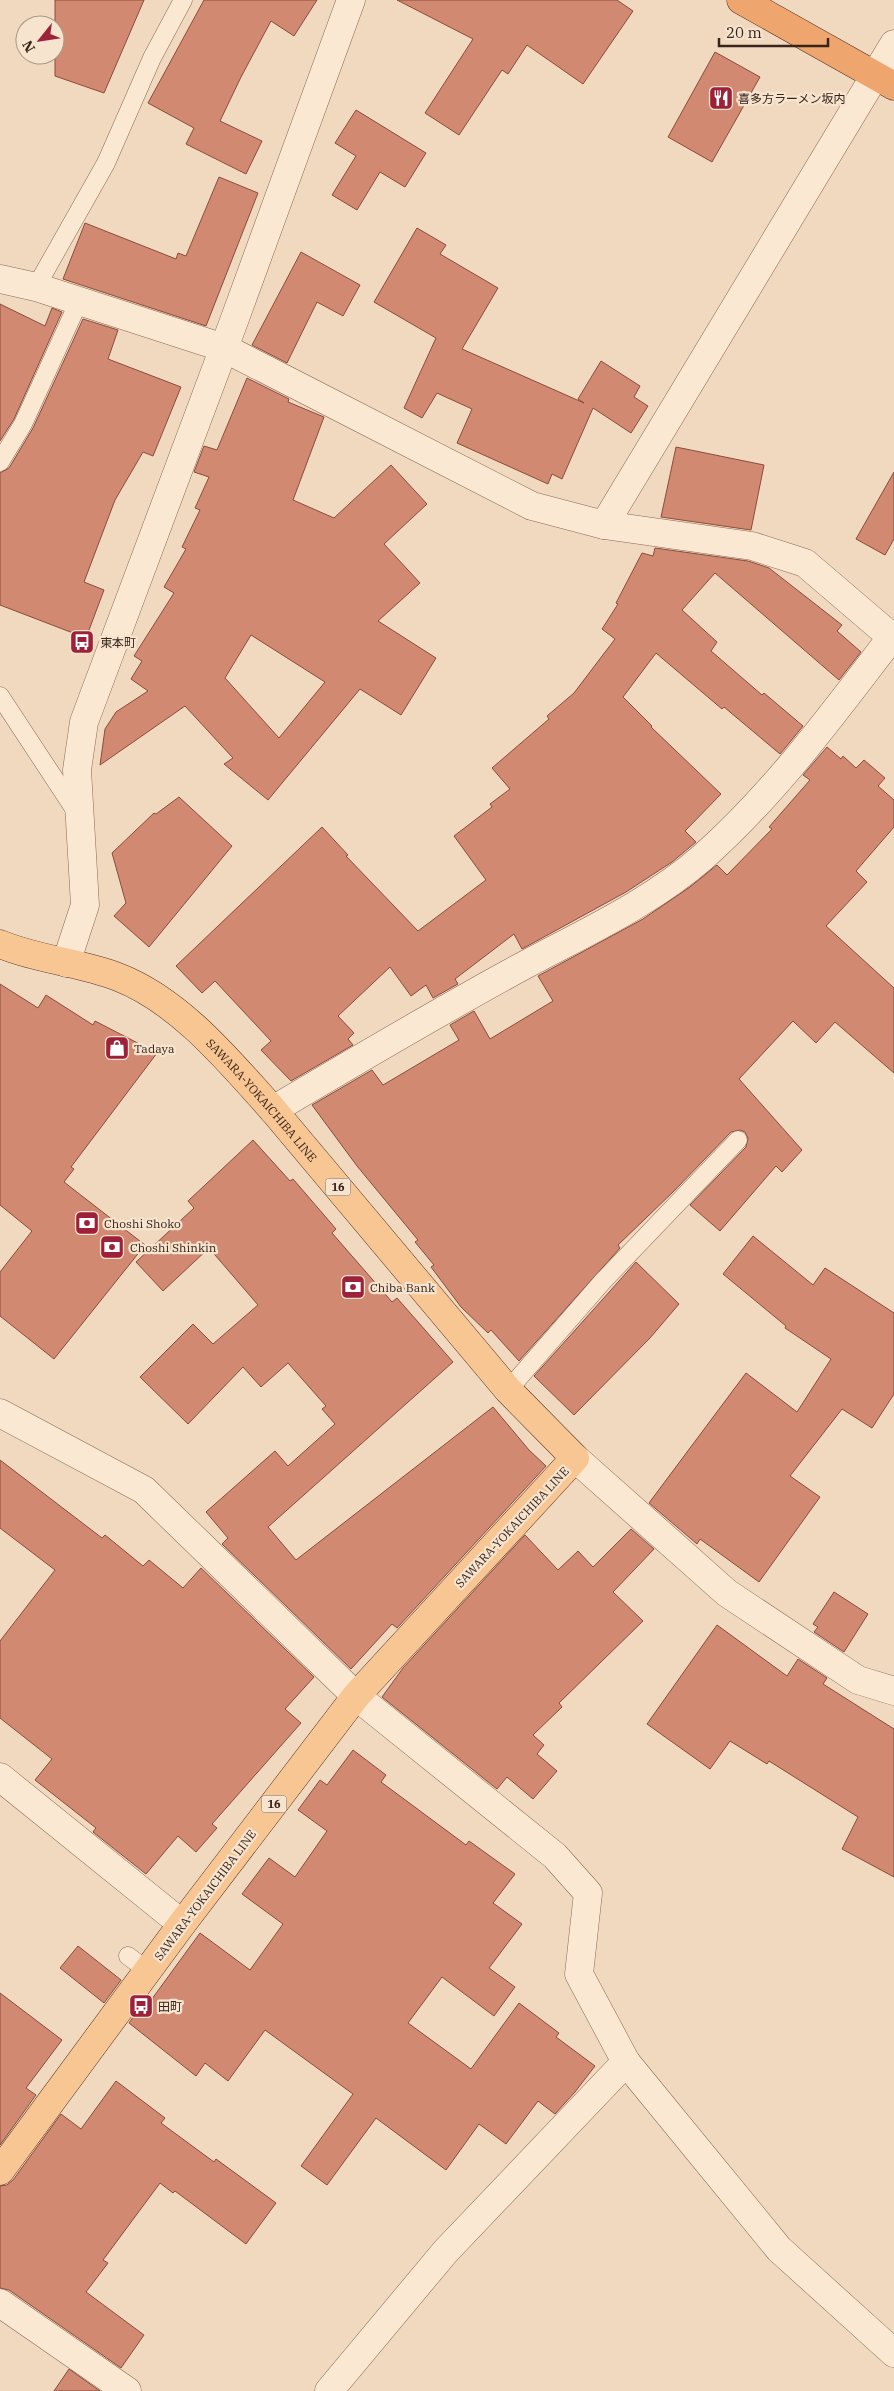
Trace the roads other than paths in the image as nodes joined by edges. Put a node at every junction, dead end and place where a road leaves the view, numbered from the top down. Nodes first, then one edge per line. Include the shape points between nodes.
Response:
1 (182, 0) edge
2 (351, 0) edge
3 (740, 0) edge
4 (894, 44) edge
5 (884, 81) edge
6 (0, 279) edge
7 (36, 287) junction
8 (79, 301) junction
9 (224, 348) junction
10 (0, 462) edge
11 (604, 525) junction
12 (893, 638) edge
13 (0, 696) edge
14 (80, 818) junction
15 (0, 944) edge
16 (66, 963) junction
17 (273, 1110) junction
18 (738, 1140) dead end
19 (508, 1390) junction
20 (0, 1413) edge
21 (575, 1458) junction
22 (894, 1691) edge
23 (356, 1696) junction
24 (0, 1777) edge
25 (182, 1924) junction
26 (626, 2062) junction
27 (0, 2172) edge
28 (0, 2303) edge
29 (894, 2353) edge
30 (127, 2391) edge
31 (329, 2391) edge

1 - 7 lane via 152,58 106,163
2 - 9 street
3 - 5 highway
4 - 5 street
5 - 11 street
6 - 7 street
7 - 8 street
8 - 9 street
8 - 10 lane via 23,424
9 - 11 street via 532,506
9 - 14 street via 84,722 77,770
11 - 12 street via 752,546 805,563
12 - 17 street via 822,729 750,810 702,857 651,896 454,1004
13 - 14 lane
14 - 16 street via 85,905
15 - 16 main road, SAWARA-YOKAICHIBA LINE / 16 via 22,954
16 - 17 main road, SAWARA-YOKAICHIBA LINE / 16 via 118,977 167,1002
17 - 19 main road, SAWARA-YOKAICHIBA LINE / 16
18 - 19 lane via 603,1281
19 - 21 main road, SAWARA-YOKAICHIBA LINE / 16
20 - 23 street via 144,1490
21 - 22 street via 727,1593 858,1680
21 - 23 main road, SAWARA-YOKAICHIBA LINE / 16
23 - 25 main road, SAWARA-YOKAICHIBA LINE / 16
23 - 26 street via 554,1856 588,1893 578,1974
24 - 25 street
25 - 27 main road, SAWARA-YOKAICHIBA LINE / 16 via 138,1964
26 - 29 street via 780,2249
26 - 31 street via 445,2252
28 - 30 street

